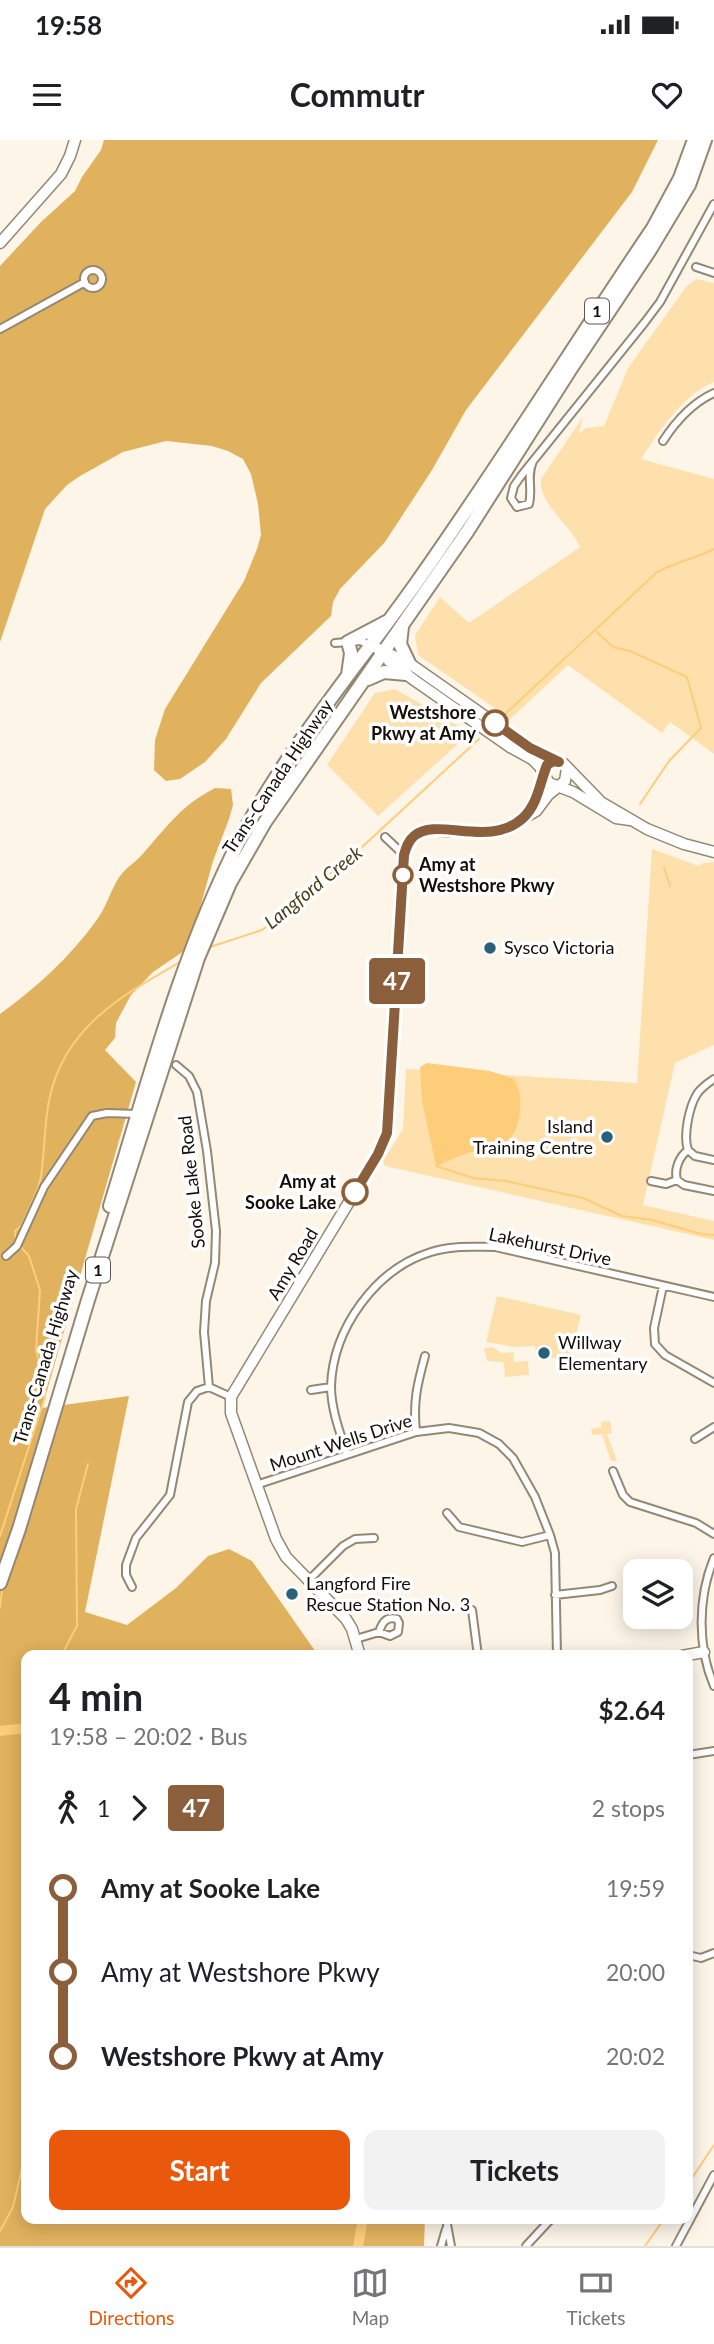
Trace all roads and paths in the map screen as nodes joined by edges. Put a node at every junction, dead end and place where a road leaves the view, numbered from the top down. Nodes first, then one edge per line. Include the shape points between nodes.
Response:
1 (75, 140) edge
2 (694, 140) edge
3 (705, 140) edge
4 (714, 204) edge
5 (0, 243) edge
6 (696, 267) dead end
7 (714, 273) edge
8 (85, 282) dead end
9 (0, 330) edge
10 (714, 393) edge
11 (663, 441) dead end
12 (533, 461) junction
13 (395, 614) junction
14 (402, 626) junction
15 (342, 642) junction
16 (372, 646) junction
17 (384, 653) junction
18 (408, 668) junction
19 (347, 678) junction
20 (364, 681) junction
21 (309, 758) junction
22 (565, 769) junction
23 (543, 779) junction
24 (558, 786) junction
25 (524, 817) junction
26 (629, 820) junction
27 (384, 837) dead end
28 (714, 852) edge
29 (404, 855) junction
30 (198, 958) junction
31 (176, 1065) dead end
32 (714, 1079) edge
33 (139, 1114) junction
34 (688, 1150) junction
35 (714, 1160) edge
36 (651, 1181) dead end
37 (677, 1181) junction
38 (714, 1191) edge
39 (6, 1256) dead end
40 (663, 1286) junction
41 (714, 1297) edge
42 (425, 1356) dead end
43 (714, 1383) edge
44 (209, 1387) junction
45 (331, 1387) junction
46 (312, 1390) dead end
47 (230, 1397) junction
48 (714, 1427) edge
49 (416, 1432) junction
50 (695, 1439) dead end
51 (347, 1454) junction
52 (613, 1471) dead end
53 (256, 1485) junction
54 (447, 1513) dead end
55 (714, 1534) edge
56 (550, 1535) junction
57 (373, 1538) dead end
58 (714, 1558) edge
59 (0, 1564) edge
60 (308, 1581) junction
61 (0, 1583) edge
62 (612, 1586) dead end
63 (132, 1587) dead end
64 (555, 1595) junction
65 (471, 1610) dead end
66 (379, 1632) dead end
67 (356, 1639) junction
68 (359, 1650) edge
69 (477, 1650) edge
70 (557, 1650) edge
71 (709, 1651) edge
72 (714, 1686) edge
73 (714, 1751) edge
74 (693, 1754) edge
75 (714, 1954) edge
76 (693, 1956) edge
77 (714, 2175) edge
78 (693, 2214) edge
79 (447, 2224) edge
80 (546, 2224) edge
81 (688, 2224) edge
82 (447, 2228) junction
83 (441, 2246) edge
84 (452, 2246) edge
85 (526, 2246) edge
86 (676, 2246) edge

1 - 5 street via 61,174
2 - 13 highway, Trans-Canada Highway / 1 via 653,228
3 - 14 highway, Trans-Canada Highway / 1 via 689,185 650,250
4 - 12 street via 660,302
6 - 7 street
8 - 9 street
10 - 11 street via 674,423
12 - 12 street via 511,492 517,507 529,504
13 - 15 highway
13 - 16 highway, Trans-Canada Highway / 1
14 - 17 highway, Trans-Canada Highway / 1
14 - 18 highway via 400,644
15 - 16 street
15 - 19 highway via 351,653
16 - 17 street
16 - 19 highway, Trans-Canada Highway / 1
16 - 21 highway
17 - 18 street
17 - 20 highway, Trans-Canada Highway / 1
18 - 20 highway via 374,674
18 - 22 street
18 - 23 street via 536,762
19 - 33 highway, Trans-Canada Highway / 1 via 270,788 226,868 183,972
20 - 21 highway, Trans-Canada Highway / 1
21 - 30 highway, Trans-Canada Highway / 1 via 249,848
22 - 23 street via 548,764
22 - 24 street
22 - 26 street
23 - 24 street
23 - 25 street
24 - 25 street via 537,811
24 - 26 street via 616,818
25 - 29 street via 498,831 422,831 411,838
26 - 28 street
27 - 29 street
29 - 47 street, Amy Road via 387,1133
30 - 33 highway via 181,995 146,1107
30 - 61 highway, Trans-Canada Highway / 1
31 - 44 street, Sooke Lake Road via 189,1076 197,1092 216,1231 204,1332
32 - 34 street via 694,1101
33 - 39 street via 92,1116 44,1186 17,1246
33 - 59 highway, Trans-Canada Highway / 1
34 - 35 street
34 - 37 street via 679,1158
36 - 37 street
37 - 38 street
40 - 41 street, Lakehurst Drive
40 - 43 street via 655,1344 665,1355
40 - 45 street, Lakehurst Drive via 495,1247 428,1252 391,1272 363,1300 337,1351
42 - 49 street via 414,1397
44 - 47 street
44 - 63 street via 197,1391 188,1402 170,1495 136,1538 126,1564 125,1575
45 - 46 street
45 - 51 street, Lakehurst Drive
47 - 53 street via 231,1413
48 - 50 street
49 - 51 street, Mount Wells Drive
49 - 56 street, Mount Wells Drive via 449,1428 479,1433 499,1444 513,1458 535,1497
51 - 53 street, Mount Wells Drive
52 - 55 street via 630,1502 696,1523
53 - 60 street via 274,1535
54 - 56 street via 459,1527 522,1542
56 - 64 street, Mount Wells Drive
57 - 60 street via 355,1539 343,1546
58 - 71 street via 706,1576 701,1612
60 - 67 street via 339,1609
62 - 64 street
64 - 70 street, Mount Wells Drive
65 - 69 street
66 - 67 street
67 - 68 street
71 - 72 street
73 - 74 street
75 - 76 street
77 - 78 street
79 - 82 street
80 - 85 street
81 - 86 street
82 - 83 street
82 - 84 street

